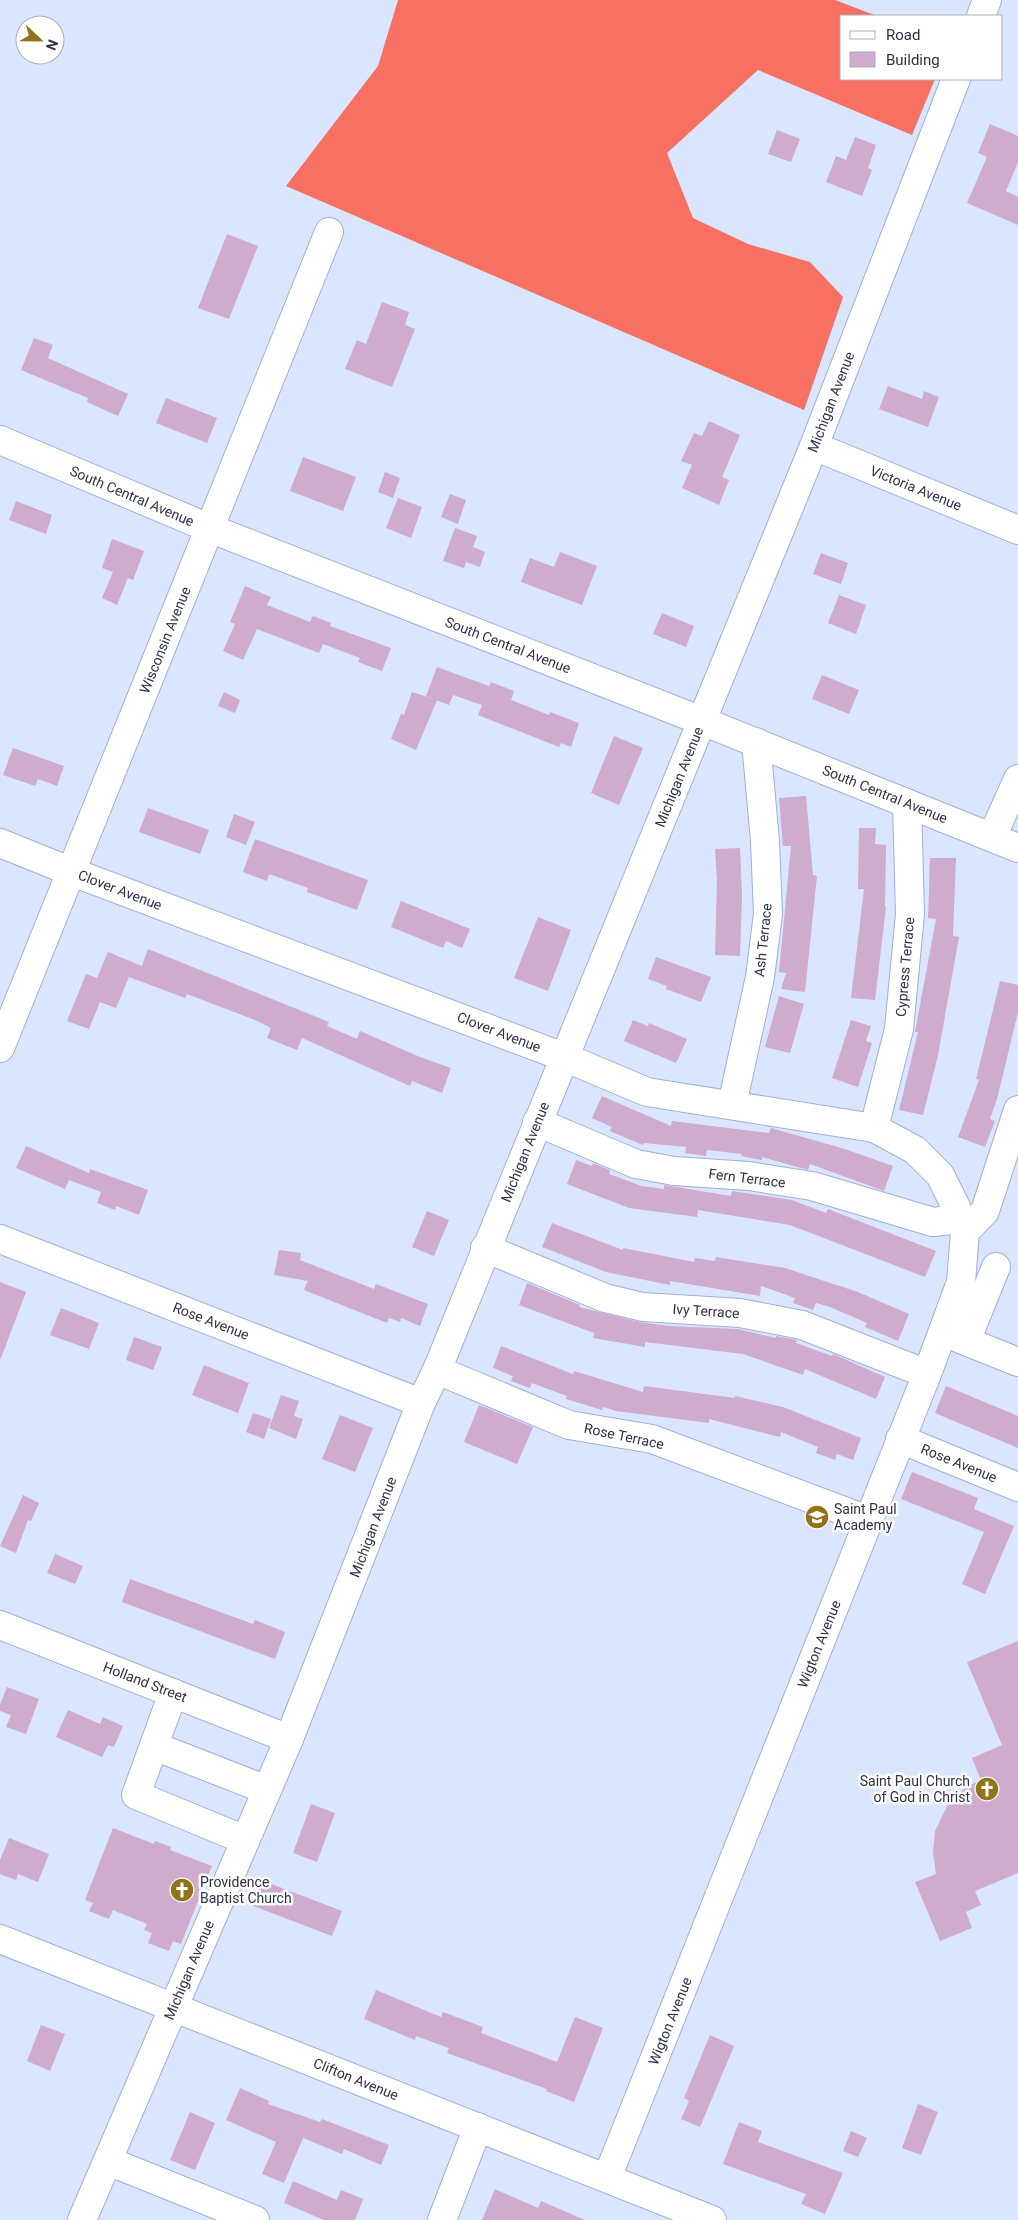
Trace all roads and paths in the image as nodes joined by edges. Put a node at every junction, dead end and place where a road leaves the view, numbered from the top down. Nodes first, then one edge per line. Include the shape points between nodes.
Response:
1 (987, 0) edge
2 (981, 15) edge
3 (956, 80) edge
4 (329, 232) dead end
5 (0, 440) edge
6 (814, 446) junction
7 (209, 528) junction
8 (1018, 530) edge
9 (702, 721) junction
10 (756, 742) junction
11 (1018, 779) edge
12 (907, 803) junction
13 (992, 837) junction
14 (0, 843) edge
15 (1018, 848) edge
16 (72, 872) junction
17 (0, 1048) edge
18 (564, 1057) junction
19 (732, 1105) junction
20 (1018, 1110) edge
21 (537, 1122) junction
22 (874, 1128) junction
23 (963, 1225) junction
24 (0, 1240) edge
25 (486, 1248) junction
26 (996, 1267) dead end
27 (954, 1336) junction
28 (1018, 1362) edge
29 (437, 1370) junction
30 (927, 1374) junction
31 (421, 1404) junction
32 (900, 1440) junction
33 (1018, 1487) edge
34 (868, 1520) junction
35 (0, 1625) edge
36 (173, 1693) junction
37 (289, 1739) junction
38 (154, 1746) junction
39 (267, 1790) junction
40 (245, 1840) junction
41 (0, 1939) edge
42 (174, 2006) junction
43 (478, 2127) junction
44 (108, 2161) junction
45 (607, 2178) junction
46 (82, 2220) edge
47 (255, 2220) edge
48 (442, 2220) edge
49 (712, 2220) edge

1 - 2 street
3 - 6 street, Michigan Avenue
4 - 7 street, Wisconsin Avenue
5 - 7 street, South Central Avenue
6 - 8 street, Victoria Avenue
6 - 9 street, Michigan Avenue
7 - 9 street, South Central Avenue
7 - 16 street, Wisconsin Avenue
9 - 10 street, South Central Avenue
9 - 18 street, Michigan Avenue
10 - 12 street, South Central Avenue
10 - 19 street, Ash Terrace via 768,914 760,977
11 - 13 street
12 - 13 street, South Central Avenue
12 - 22 street, Cypress Terrace via 910,914 900,1020
13 - 15 street, South Central Avenue
14 - 16 street, Clover Avenue
16 - 17 street, Wisconsin Avenue
16 - 18 street, Clover Avenue
18 - 19 street, Clover Avenue via 647,1092
18 - 21 street, Michigan Avenue
19 - 22 street, Clover Avenue
20 - 23 street via 985,1211
21 - 23 street, Fern Terrace via 636,1164 812,1186 932,1222
21 - 25 street, Michigan Avenue
22 - 23 street, Clover Avenue via 915,1150 940,1175
23 - 27 street, Wigton Avenue via 961,1282
24 - 31 street, Rose Avenue
25 - 29 street, Michigan Avenue
25 - 30 street, Ivy Terrace via 605,1298 643,1307 740,1313 802,1325
26 - 27 street
27 - 28 street
27 - 30 street, Wigton Avenue
29 - 31 street, Michigan Avenue
29 - 34 street, Rose Terrace via 569,1425 652,1438
30 - 32 street, Wigton Avenue
31 - 37 street, Michigan Avenue
32 - 33 street, Rose Avenue
32 - 34 street, Wigton Avenue
34 - 45 street, Wigton Avenue
35 - 36 street, Holland Street
36 - 37 street, Holland Street
36 - 38 street
37 - 39 street, Michigan Avenue
38 - 39 street
38 - 40 street via 136,1795
39 - 40 street, Michigan Avenue
40 - 42 street, Michigan Avenue
41 - 42 street, Clifton Avenue
42 - 43 street, Clifton Avenue
42 - 44 street, Michigan Avenue
43 - 45 street, Clifton Avenue
43 - 48 street
44 - 46 street, Michigan Avenue
44 - 47 street
45 - 49 street, Clifton Avenue

